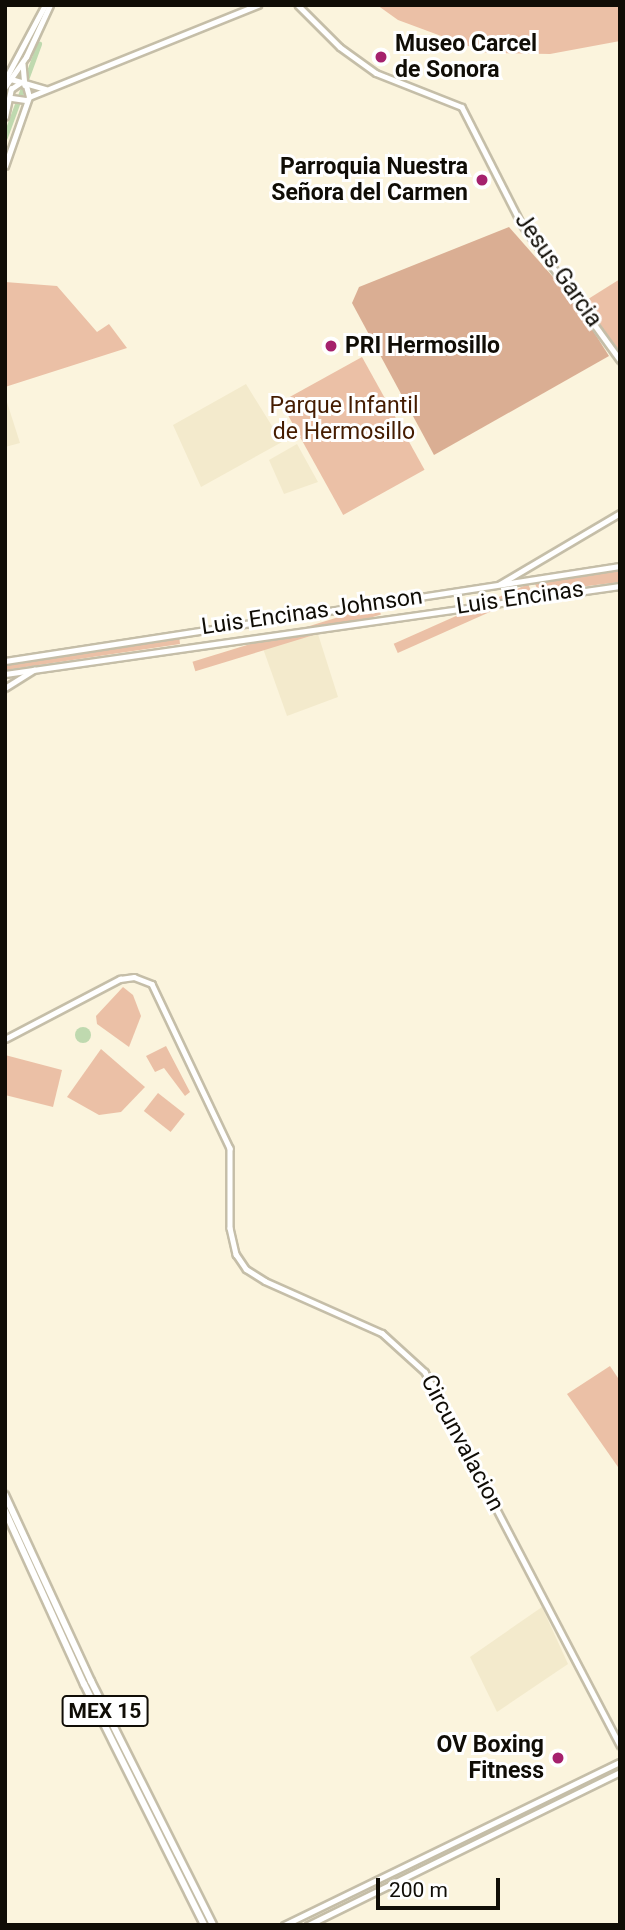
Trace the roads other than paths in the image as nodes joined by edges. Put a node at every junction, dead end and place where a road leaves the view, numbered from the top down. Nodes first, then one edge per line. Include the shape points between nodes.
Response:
1 (47, 5) edge
2 (258, 5) edge
3 (298, 5) edge
4 (26, 57) junction
5 (7, 82) edge
6 (24, 83) junction
7 (47, 89) junction
8 (12, 97) edge
9 (28, 98) junction
10 (5, 117) edge
11 (5, 166) edge
12 (620, 360) edge
13 (620, 513) edge
14 (620, 566) edge
15 (499, 584) junction
16 (620, 586) edge
17 (5, 661) edge
18 (34, 669) junction
19 (5, 674) edge
20 (5, 688) edge
21 (5, 1040) edge
22 (5, 1495) edge
23 (5, 1511) edge
24 (620, 1745) edge
25 (620, 1762) edge
26 (620, 1772) edge
27 (204, 1925) edge
28 (213, 1925) edge
29 (284, 1925) edge
30 (308, 1925) edge

1 - 4 street
1 - 5 street
2 - 7 street
3 - 12 street, Jesus Garcia via 340,47 376,73 426,96 459,104 522,223
4 - 5 street
4 - 6 street
5 - 6 street
5 - 8 street
6 - 7 street
6 - 8 street
6 - 9 street
7 - 9 street
8 - 9 street
8 - 10 street
9 - 11 street
13 - 15 street
14 - 15 main road, Luis Encinas Johnson
15 - 17 main road, Luis Encinas Johnson
16 - 18 main road, Luis Encinas
18 - 19 main road, Luis Encinas
18 - 20 street
21 - 24 street, Circunvalacion via 120,979 141,978 152,984 230,1148 230,1228 236,1254 254,1275 362,1321 414,1359 433,1385
22 - 28 highway, MEX 15 via 102,1704
23 - 27 highway, MEX 15
25 - 29 main road
26 - 30 main road

